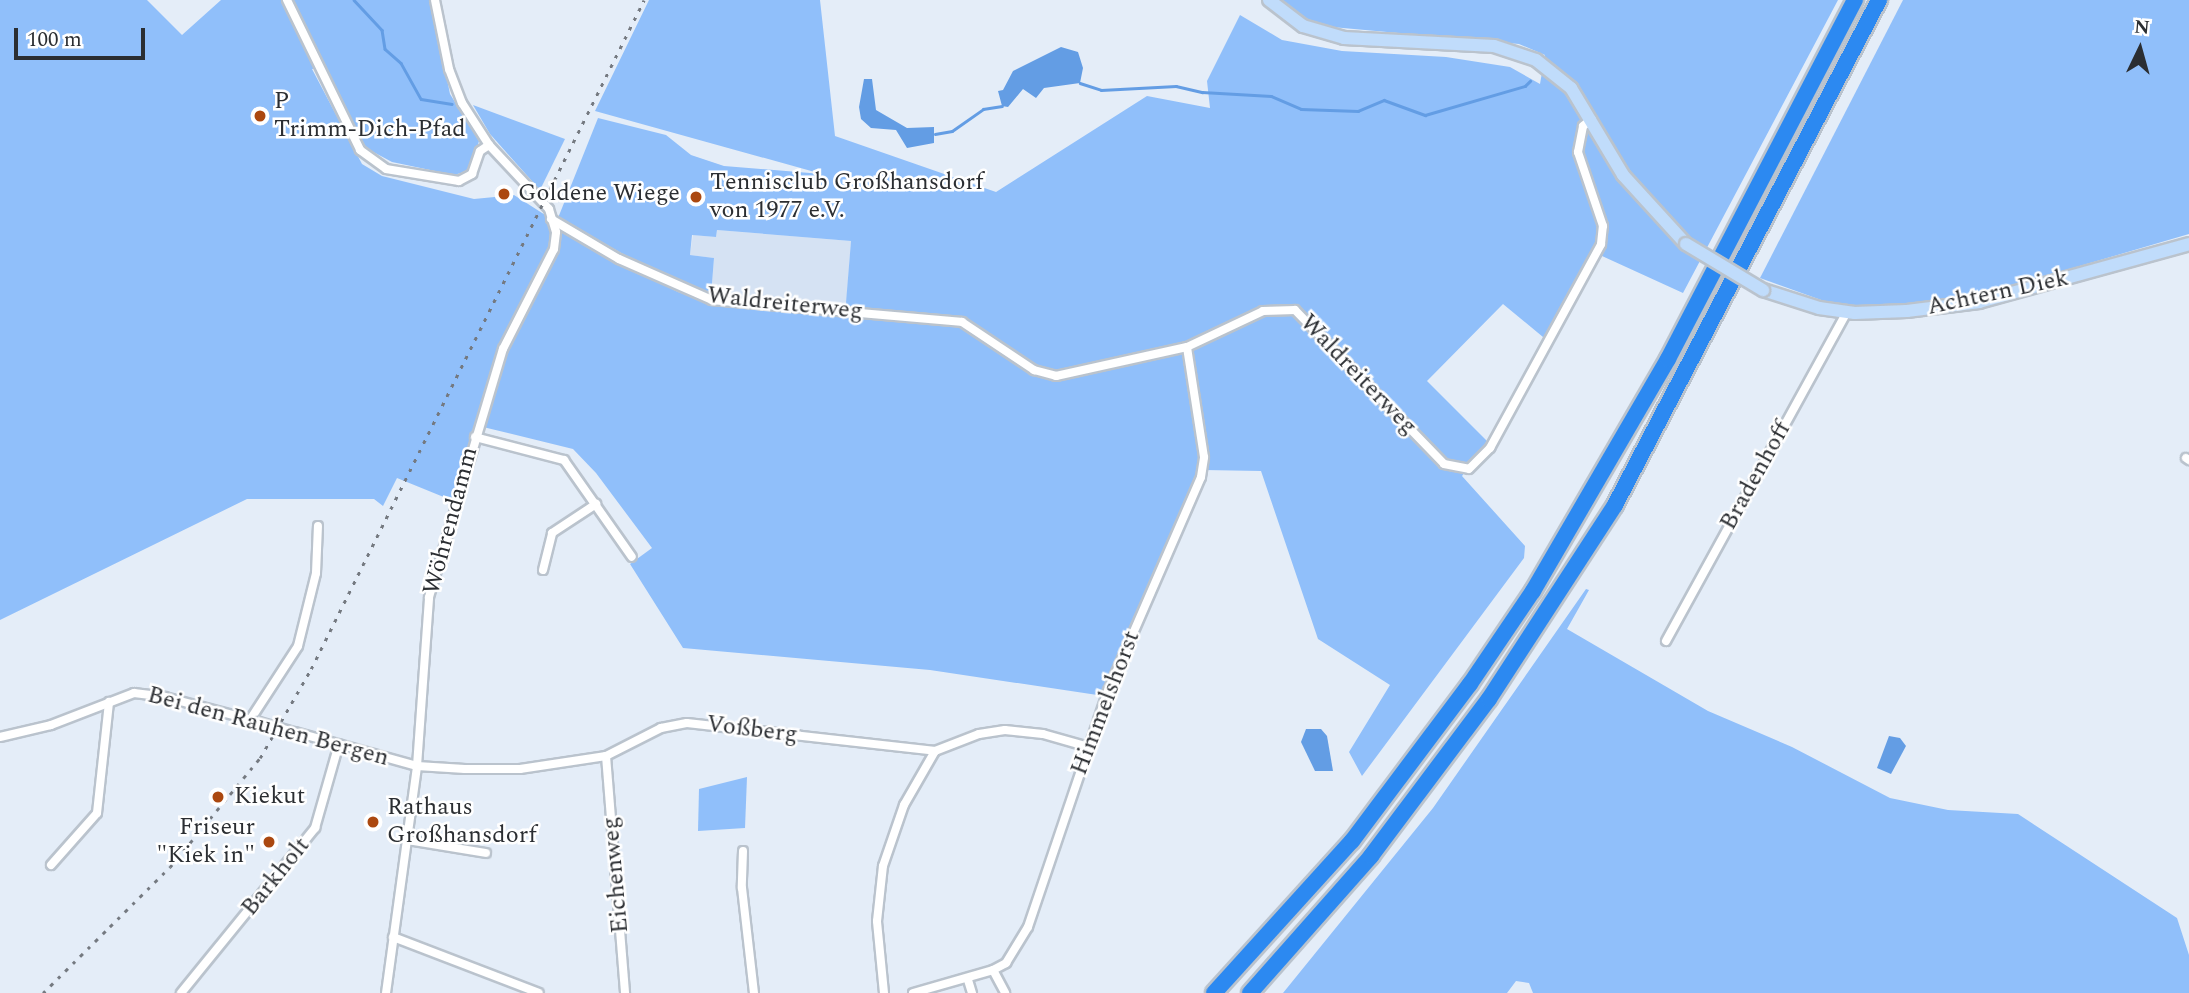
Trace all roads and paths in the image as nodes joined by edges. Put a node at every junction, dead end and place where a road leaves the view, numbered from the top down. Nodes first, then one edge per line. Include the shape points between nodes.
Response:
1 (287, 0) edge
2 (435, 0) edge
3 (1269, 0) edge
4 (1855, 0) edge
5 (1880, 0) edge
6 (1592, 119) junction
7 (489, 145) junction
8 (551, 219) junction
9 (2189, 244) edge
10 (1847, 312) junction
11 (1187, 347) junction
12 (475, 436) junction
13 (596, 504) junction
14 (318, 526) dead end
15 (632, 557) dead end
16 (543, 570) dead end
17 (1666, 641) dead end
18 (109, 702) junction
19 (255, 721) junction
20 (0, 737) edge
21 (339, 744) junction
22 (1089, 747) junction
23 (935, 751) junction
24 (606, 757) junction
25 (417, 766) junction
26 (407, 841) junction
27 (743, 851) dead end
28 (486, 853) dead end
29 (51, 865) dead end
30 (393, 937) junction
31 (993, 971) junction
32 (968, 979) junction
33 (181, 993) edge
34 (386, 993) edge
35 (539, 993) edge
36 (625, 993) edge
37 (754, 993) edge
38 (884, 993) edge
39 (913, 993) edge
40 (972, 993) edge
41 (1005, 993) edge
42 (1214, 993) edge
43 (1250, 993) edge

1 - 7 street via 360,150 386,169 459,181 472,174 480,151
2 - 7 street, Wöhrendamm via 449,69 462,103
3 - 6 main road, Achtern Diek via 1303,26 1345,38 1475,44 1520,53 1572,88
4 - 42 highway via 1662,370 1533,591 1471,684 1352,841
5 - 43 highway via 1615,505 1489,699 1371,856
6 - 10 main road, Achtern Diek, bridge via 1623,175 1686,244 1763,290
6 - 11 street, Waldreiterweg via 1583,126 1578,152 1603,226 1601,244 1496,437 1469,469 1444,464 1295,310 1263,311
7 - 8 street, Wöhrendamm via 540,197
8 - 11 street, Waldreiterweg via 619,259 712,300 962,322 1034,370 1056,376
8 - 12 street, Wöhrendamm via 556,232 554,249 503,349
9 - 10 main road, Achtern Diek via 1979,302 1907,311
10 - 17 street, Bradenhoff
11 - 22 street, Himmelshorst via 1204,457 1201,477 1121,659
12 - 13 street via 564,460
12 - 25 street, Wöhrendamm via 429,597
13 - 15 street
13 - 16 street via 552,533
14 - 19 street via 316,573 298,646
18 - 19 street, Bei den Rauhen Bergen via 150,693
18 - 20 street, Bei den Rauhen Bergen via 51,725
18 - 29 street via 97,813
19 - 21 street, Bei den Rauhen Bergen, bridge
21 - 25 street, Bei den Rauhen Bergen
21 - 33 street, Barkholt via 315,828
22 - 23 street, Voßberg via 1043,734 1004,730
22 - 31 street, Himmelshorst via 1028,927 1006,963
23 - 24 street, Voßberg via 695,723 661,728
23 - 38 street via 904,805 883,866 877,921
24 - 25 street, Voßberg via 520,769
24 - 36 street, Eichenweg
25 - 26 street, Wöhrendamm
26 - 28 street
26 - 30 street, Wöhrendamm
27 - 37 street via 742,888
30 - 34 street, Wöhrendamm
30 - 35 street
31 - 32 street, Himmelshorst
31 - 41 street
32 - 39 street, Himmelshorst
32 - 40 street

